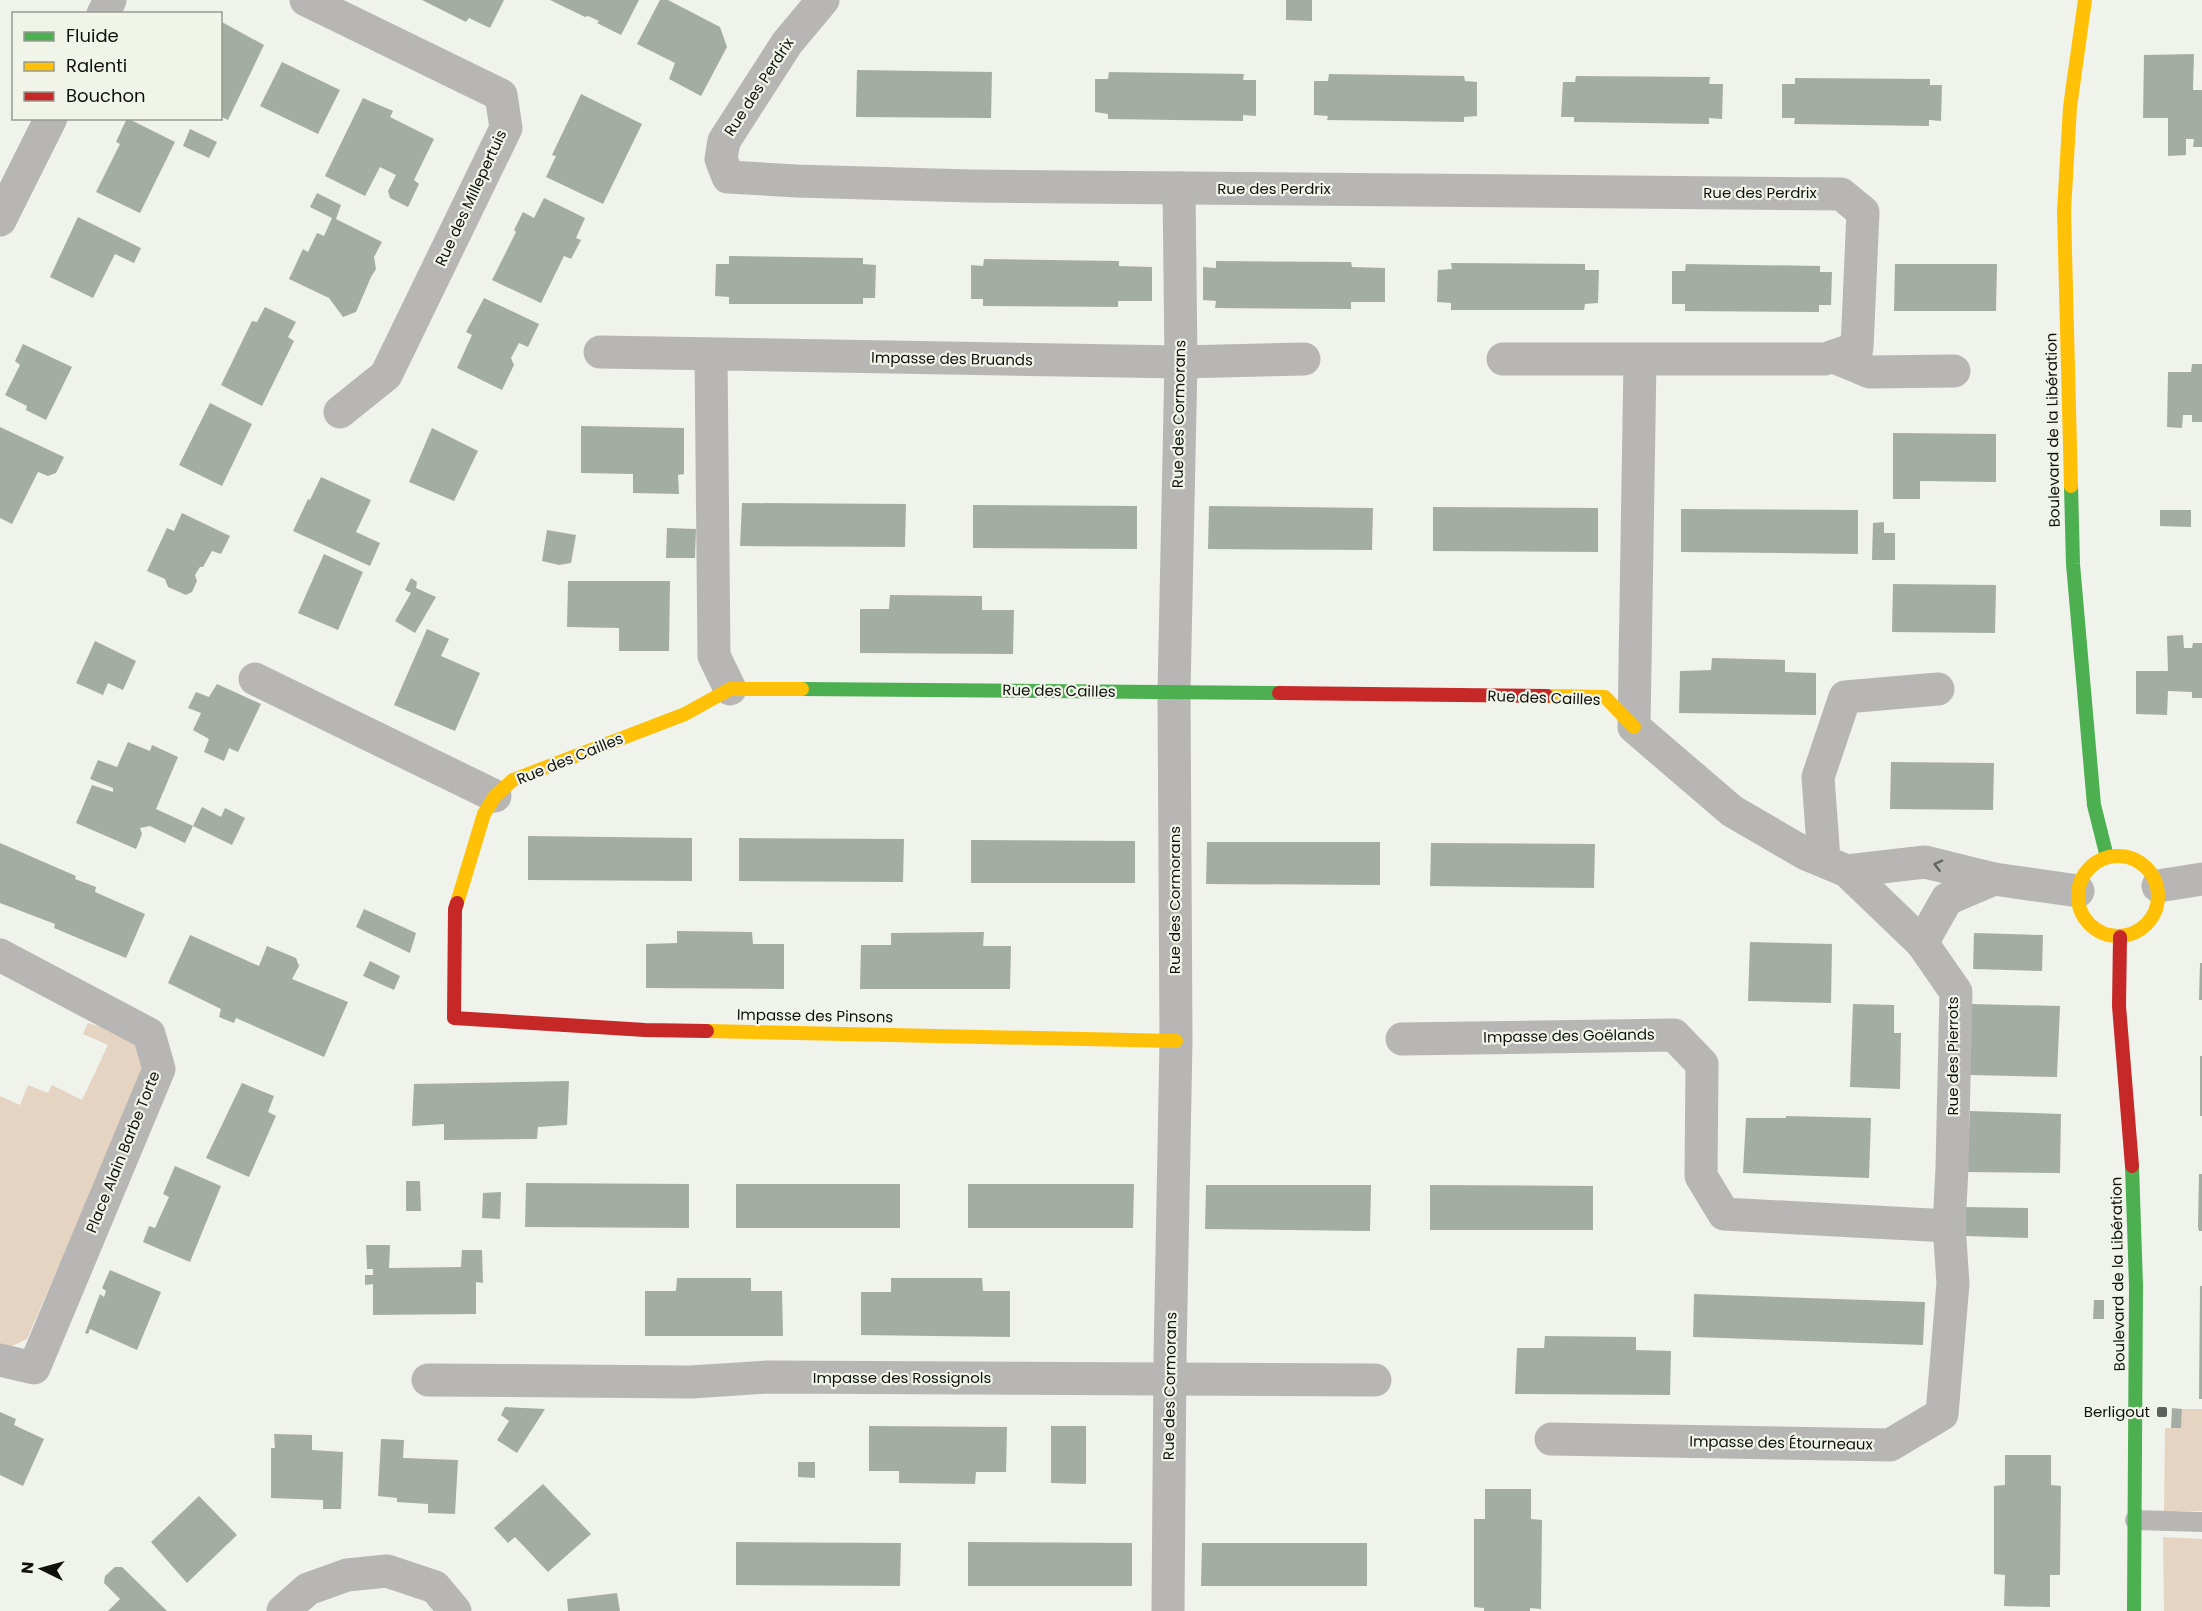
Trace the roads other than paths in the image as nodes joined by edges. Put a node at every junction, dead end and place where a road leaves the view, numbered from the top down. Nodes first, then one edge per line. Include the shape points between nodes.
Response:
1 (306, 0) edge
2 (823, 0) edge
3 (2085, 0) edge
4 (50, 120) edge
5 (1179, 188) junction
6 (0, 220) edge
7 (600, 352) dead end
8 (711, 355) junction
9 (1834, 357) junction
10 (1304, 359) dead end
11 (1503, 359) dead end
12 (1640, 360) junction
13 (1181, 362) junction
14 (1954, 371) dead end
15 (340, 412) dead end
16 (255, 679) dead end
17 (730, 689) junction
18 (1938, 689) dead end
19 (1174, 692) junction
20 (1634, 727) junction
21 (495, 796) junction
22 (2107, 857) junction
23 (1836, 866) junction
24 (1995, 879) junction
25 (2202, 879) edge
26 (2158, 886) junction
27 (2078, 891) junction
28 (2120, 937) junction
29 (1922, 943) junction
30 (3, 963) edge
31 (453, 1018) joint
32 (1402, 1039) dead end
33 (1176, 1041) junction
34 (1949, 1226) junction
35 (1953, 1283) joint
36 (0, 1360) edge
37 (428, 1380) dead end
38 (1170, 1380) junction
39 (1375, 1380) dead end
40 (1551, 1439) dead end
41 (2134, 1520) junction
42 (2202, 1522) edge
43 (283, 1611) edge
44 (455, 1611) edge
45 (1168, 1611) edge
46 (2134, 1611) edge

1 - 15 street, Rue des Millepertuis via 501,95 506,128 386,375
2 - 5 street, Rue des Perdrix via 787,43 724,141 721,159 728,177
3 - 22 street, Boulevard de la Libération via 2070,107 2064,211 2067,341 2073,564 2094,805
4 - 6 street
5 - 9 street, Rue des Perdrix via 1841,194 1863,212 1858,337 1857,348
5 - 13 street, Rue des Cormorans
7 - 8 street, Impasse des Bruands
8 - 13 street, Impasse des Bruands
8 - 17 street via 714,656
9 - 12 street, Rue des Perdrix
9 - 14 street, Rue des Perdrix via 1870,372
10 - 13 street, Impasse des Bruands
11 - 12 street, Rue des Perdrix
12 - 20 street
13 - 19 street, Rue des Cormorans
16 - 21 street
17 - 19 street, Rue des Cailles
17 - 21 street, Rue des Cailles via 685,714 513,780
18 - 23 street via 1845,697 1818,777
19 - 20 street, Rue des Cailles via 1605,697
19 - 33 street, Rue des Cormorans
20 - 23 street, Rue des Cailles via 1732,811 1806,854
21 - 31 street, Rue des Cailles via 484,814 455,909
22 - 26 street via 2130,856 2145,865
22 - 27 street via 2090,867
24 -> 23 street via 1925,862
23 - 29 street, Rue des Pierrots
24 - 27 street
24 - 29 street via 1947,899
25 - 26 street
26 - 28 street via 2159,903 2152,918 2132,935
27 - 28 street via 2085,919 2095,929
28 - 41 street, Boulevard de la Libération via 2119,1006 2132,1152 2136,1285
29 - 34 street, Rue des Pierrots via 1956,992
30 - 36 street, Place Alain Barbe Torte via 149,1034 159,1069 34,1368
31 - 33 street, Impasse des Pinsons via 645,1030
32 - 34 street, Impasse des Goëlands via 1674,1035 1702,1064 1701,1176 1724,1214
33 - 38 street, Rue des Cormorans
34 - 35 street, Rue des Pierrots
35 - 40 street, Impasse des Étourneaux via 1942,1414 1890,1445
37 - 38 street, Impasse des Rossignols
38 - 39 street, Impasse des Rossignols
38 - 45 street, Rue des Cormorans
41 - 42 lane
41 - 46 street, Boulevard de la Libération
43 - 44 street via 308,1589 347,1575 387,1571 435,1587

